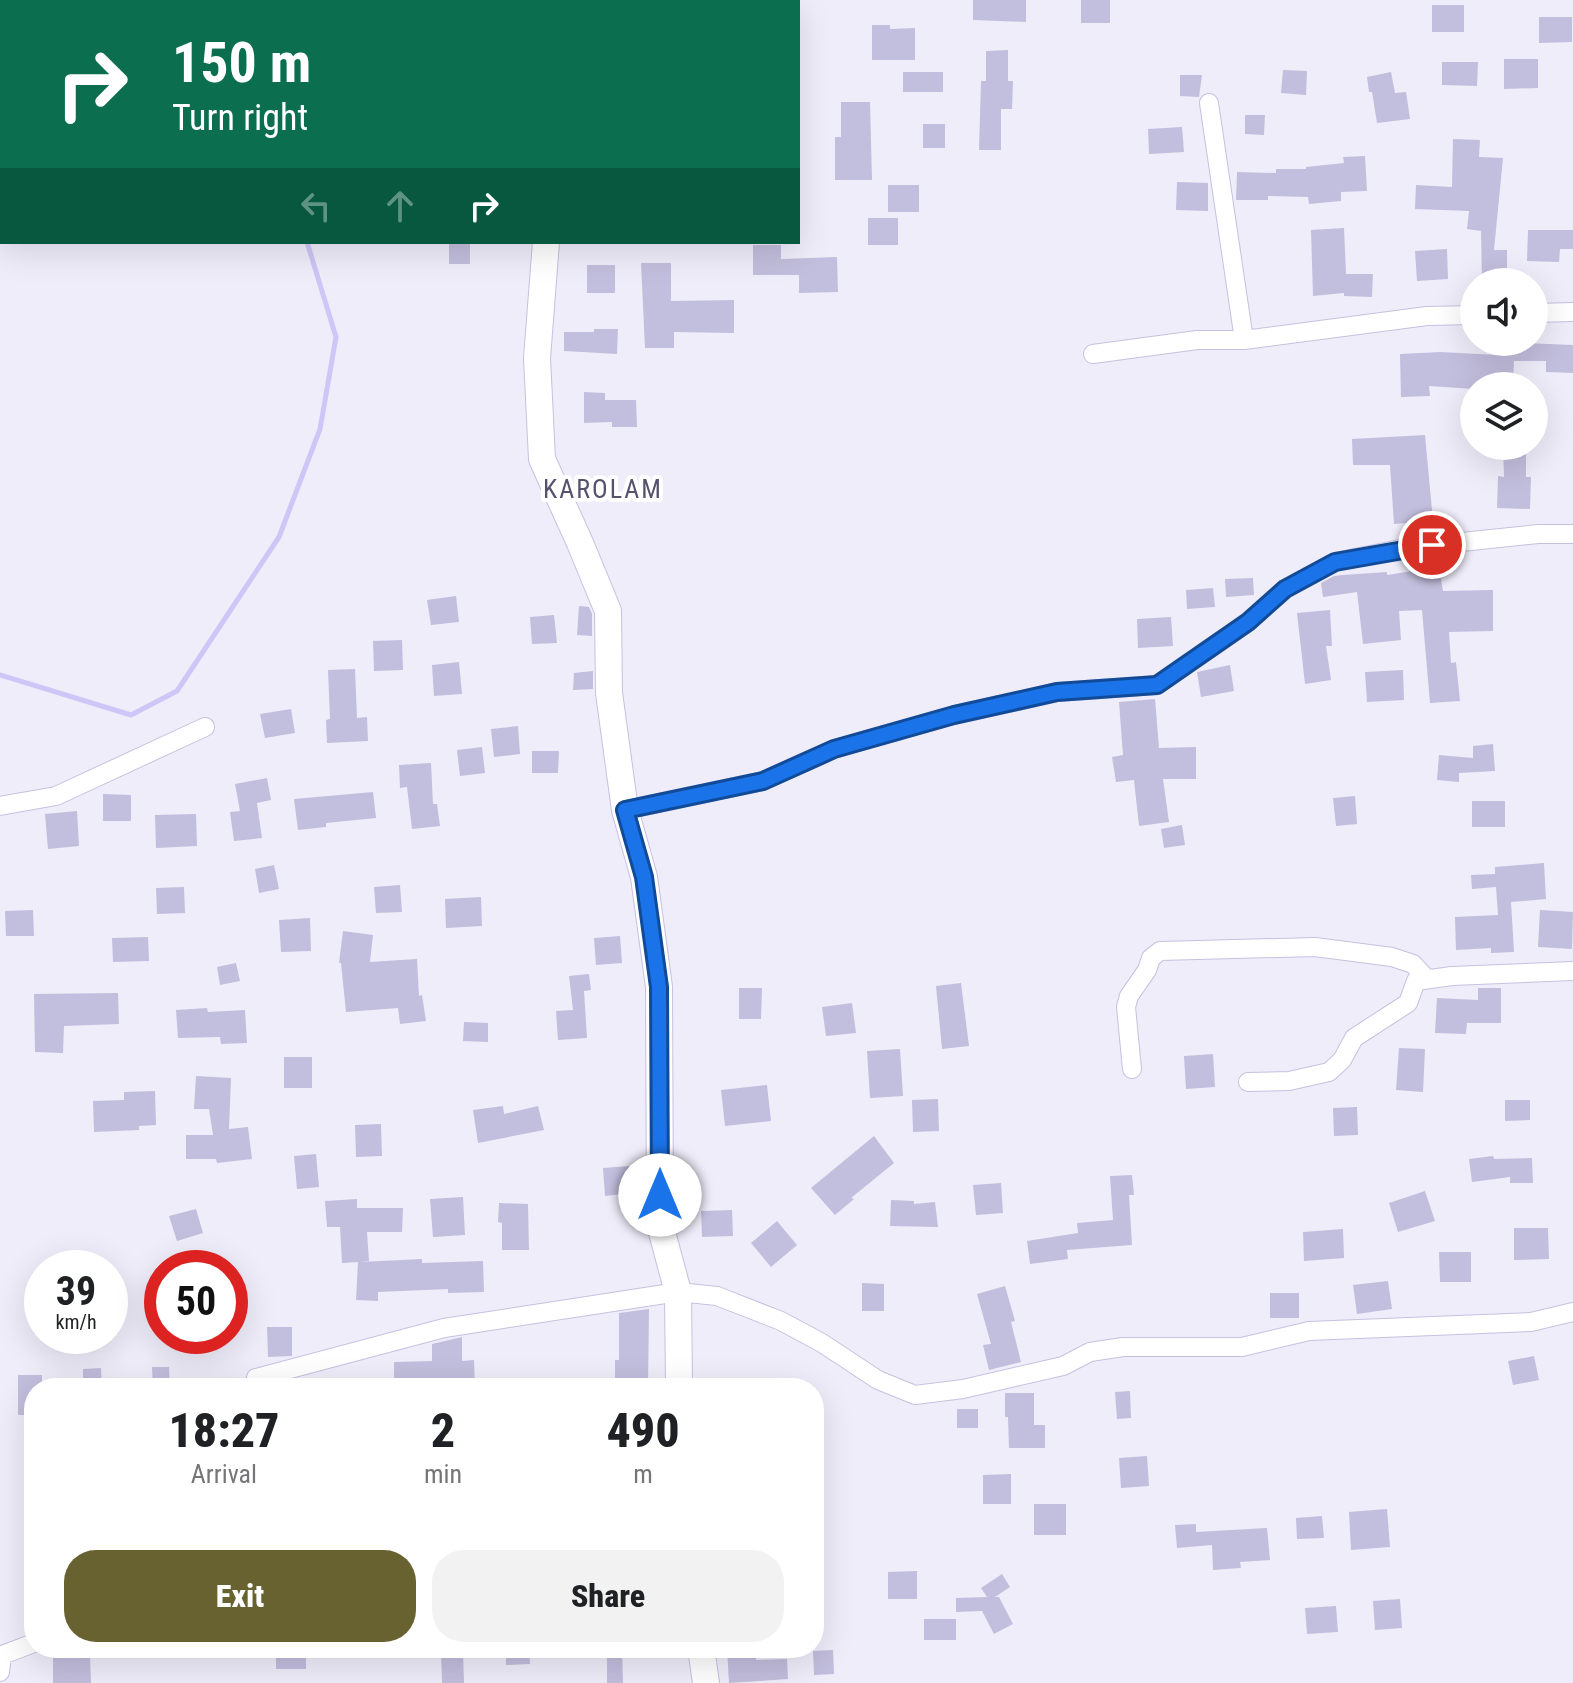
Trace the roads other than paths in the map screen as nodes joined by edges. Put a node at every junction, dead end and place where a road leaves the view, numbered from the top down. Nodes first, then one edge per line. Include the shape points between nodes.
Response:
1 (1209, 103) dead end
2 (546, 244) edge
3 (1573, 312) edge
4 (1548, 313) edge
5 (1460, 315) edge
6 (1244, 340) junction
7 (1093, 354) dead end
8 (1573, 534) edge
9 (205, 727) dead end
10 (0, 806) edge
11 (625, 810) junction
12 (1573, 971) edge
13 (1426, 978) junction
14 (1132, 1069) dead end
15 (1248, 1082) dead end
16 (678, 1292) junction
17 (1573, 1312) edge
18 (256, 1378) edge
19 (679, 1378) edge
20 (24, 1647) edge
21 (702, 1658) edge
22 (0, 1672) edge
23 (706, 1683) edge

1 - 6 street
2 - 11 main road via 537,358 542,459 608,611 609,693
3 - 4 street
5 - 6 street
6 - 7 street via 1197,340
8 - 11 street via 1405,548 1335,562 1285,589 1248,622 1157,685 1057,692 954,715 834,749 763,781
9 - 10 street via 56,796
11 - 16 main road via 644,877 659,987 660,1225
12 - 13 street
13 - 14 street via 1413,964 1392,957 1315,947 1160,951 1151,958 1126,1007
13 - 15 street via 1416,981 1408,1003 1354,1038 1329,1072 1289,1081
16 - 17 street via 717,1296 781,1321 878,1380 915,1395 978,1386 1123,1347 1242,1347 1309,1331 1531,1322
16 - 18 street via 444,1328
16 - 19 main road
20 - 22 street via 2,1655
21 - 23 main road

